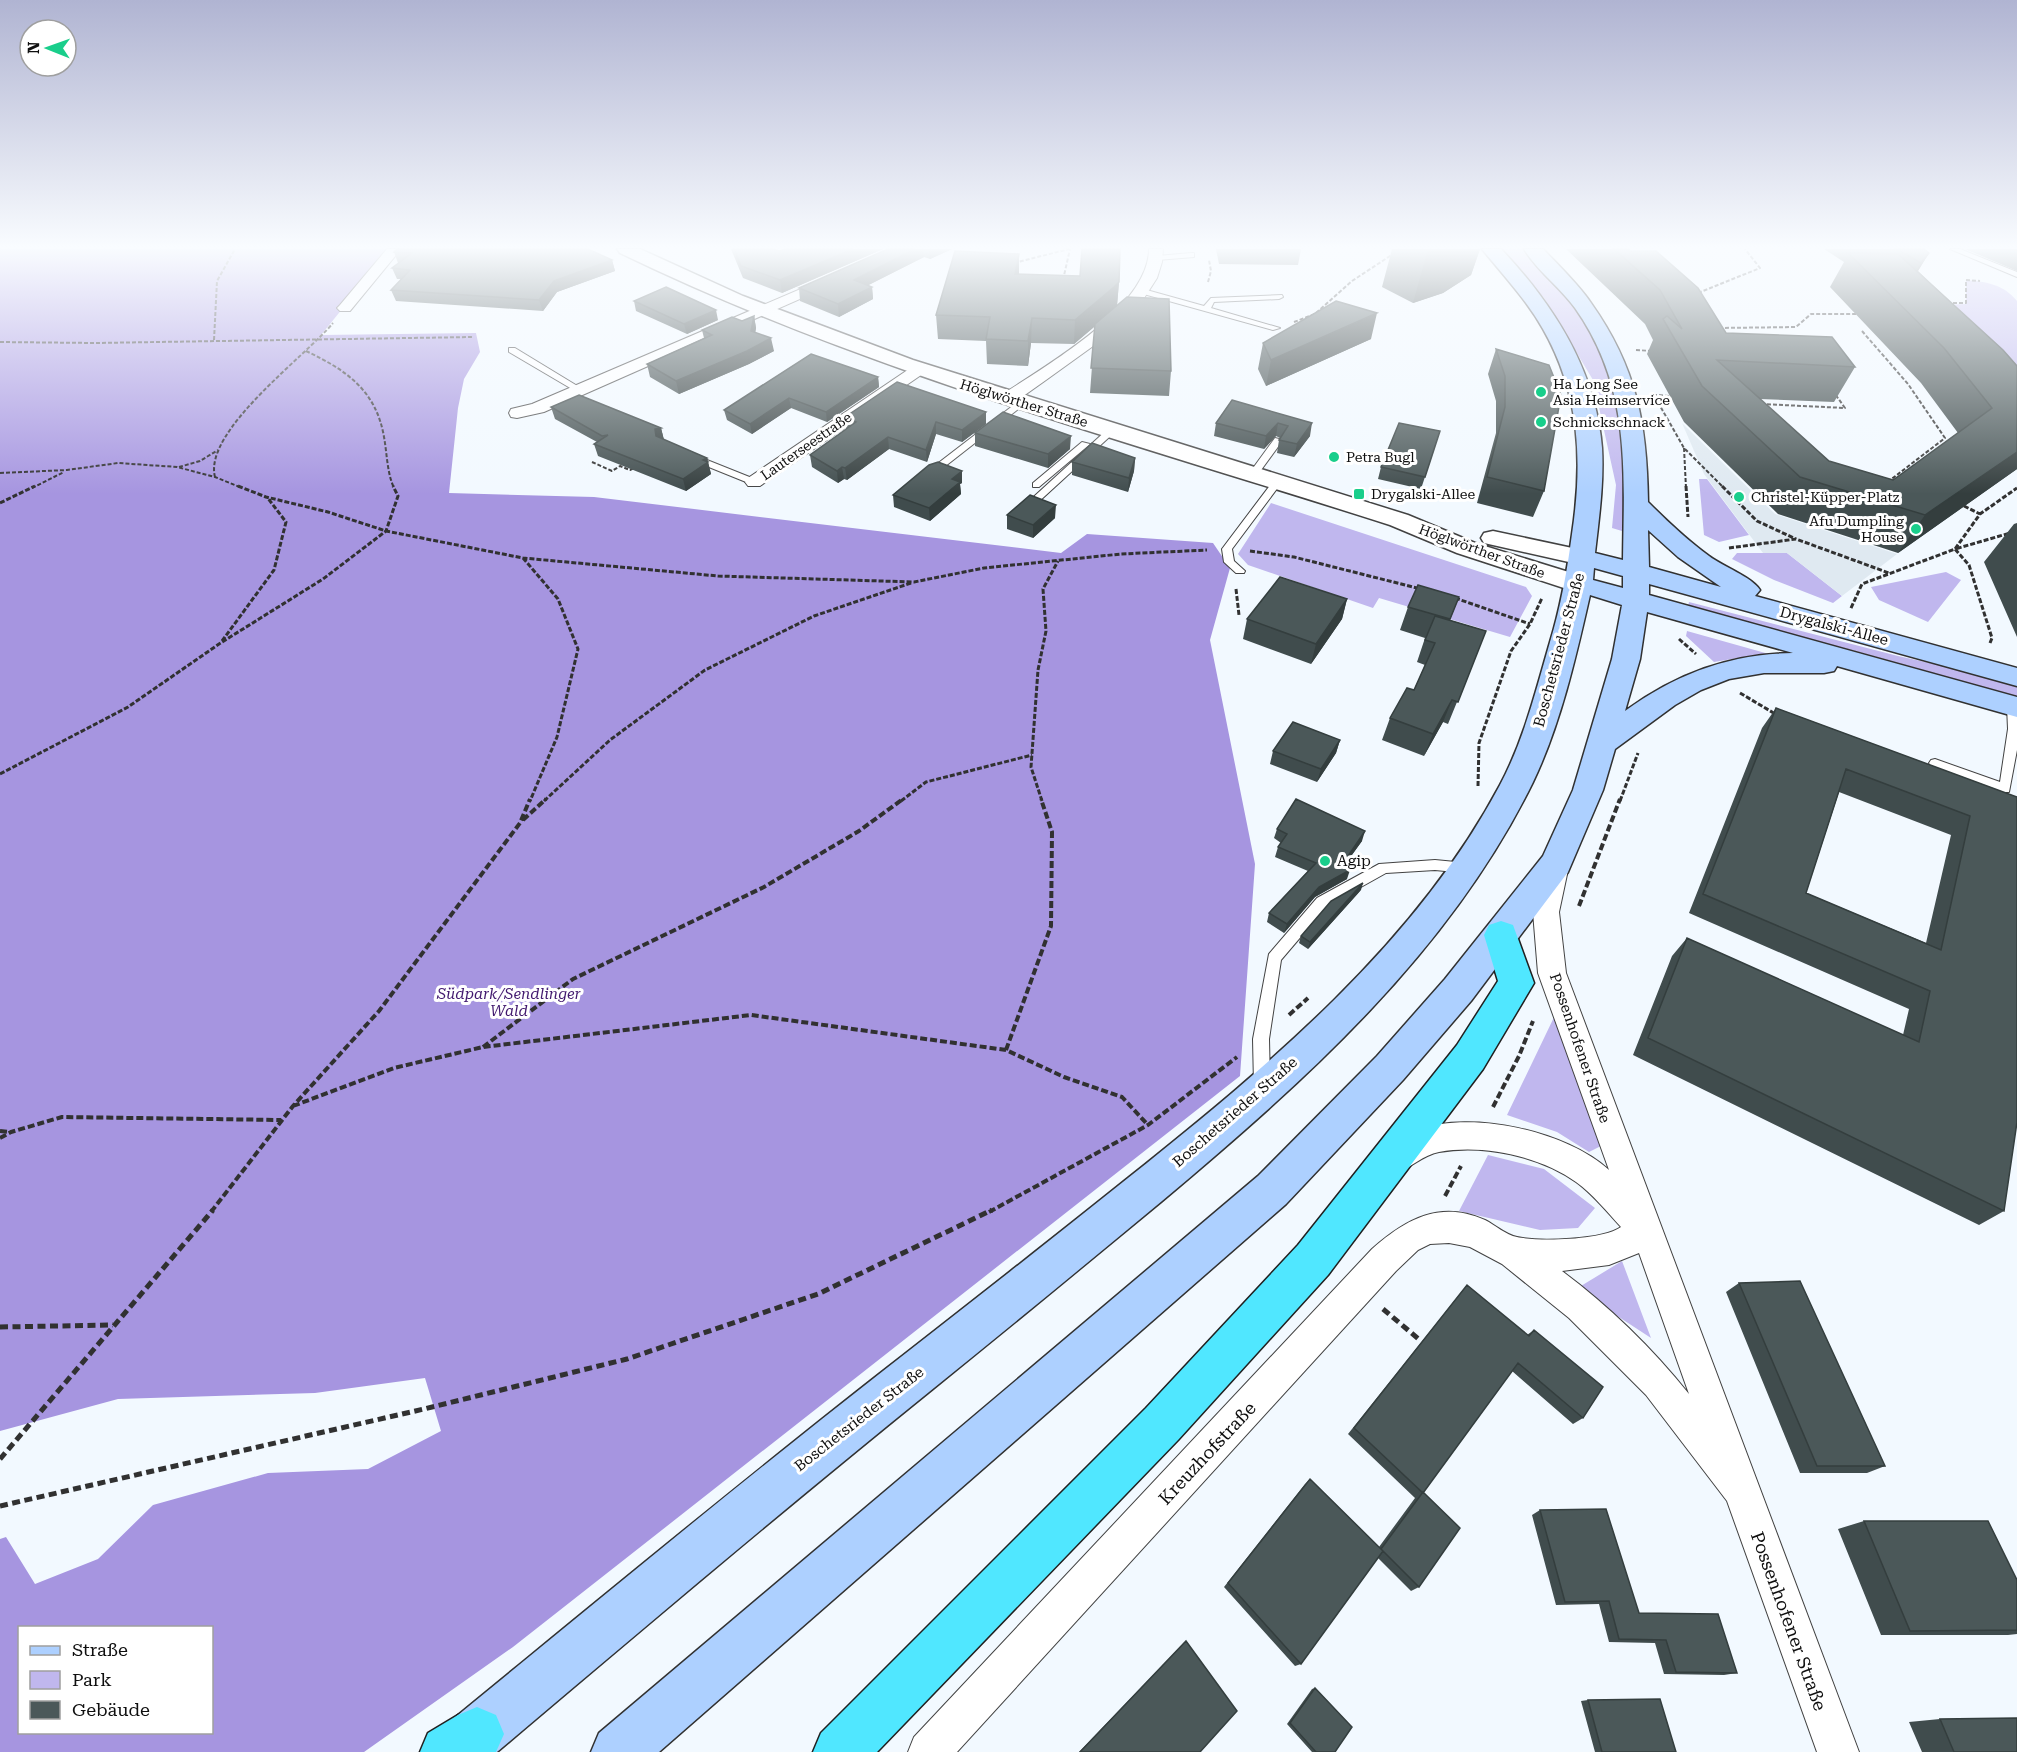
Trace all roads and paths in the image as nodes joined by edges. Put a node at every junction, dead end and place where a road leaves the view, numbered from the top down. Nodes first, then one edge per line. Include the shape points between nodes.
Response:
1 (214, 331) edge
2 (327, 331) edge
3 (716, 331) edge
4 (814, 331) edge
5 (1102, 331) edge
6 (1552, 331) edge
7 (1598, 331) edge
8 (1863, 331) edge
9 (472, 337) dead end
10 (320, 339) junction
11 (214, 340) junction
12 (0, 342) edge
13 (1560, 344) junction
14 (1608, 347) junction
15 (512, 350) dead end
16 (306, 351) junction
17 (918, 370) junction
18 (580, 390) junction
19 (1833, 391) edge
20 (1016, 401) junction
21 (1756, 404) edge
22 (517, 413) dead end
23 (1107, 429) junction
24 (1278, 440) edge
25 (667, 446) joint
26 (219, 450) junction
27 (592, 462) dead end
28 (177, 467) junction
29 (67, 470) junction
30 (0, 473) edge
31 (931, 473) edge
32 (1254, 475) junction
33 (1678, 476) dead end
34 (215, 477) junction
35 (1686, 477) junction
36 (1895, 477) junction
37 (1904, 481) edge
38 (754, 482) joint
39 (1277, 482) junction
40 (1886, 482) edge
41 (1036, 485) dead end
42 (2017, 488) edge
43 (266, 497) junction
44 (0, 502) edge
45 (1636, 503) junction
46 (1031, 504) edge
47 (1964, 506) edge
48 (1980, 514) junction
49 (1688, 515) dead end
50 (1399, 520) junction
51 (386, 531) junction
52 (2017, 531) edge
53 (2006, 535) junction
54 (2012, 538) dead end
55 (1796, 539) junction
56 (1726, 548) dead end
57 (1227, 549) junction
58 (1955, 549) junction
59 (1582, 557) junction
60 (523, 558) junction
61 (1058, 561) junction
62 (1240, 571) joint
63 (1637, 573) junction
64 (1891, 573) junction
65 (1547, 574) junction
66 (914, 582) junction
67 (1579, 584) junction
68 (1428, 591) edge
69 (1449, 596) edge
70 (1636, 601) junction
71 (1239, 615) dead end
72 (1801, 616) junction
73 (1530, 624) junction
74 (1842, 627) junction
75 (1678, 638) dead end
76 (219, 645) junction
77 (1989, 646) dead end
78 (1886, 669) junction
79 (1716, 673) junction
80 (2017, 677) edge
81 (1499, 686) junction
82 (1506, 688) dead end
83 (2015, 706) edge
84 (1778, 715) edge
85 (1604, 742) junction
86 (1640, 749) dead end
87 (1032, 755) junction
88 (1935, 763) dead end
89 (0, 774) edge
90 (1474, 793) dead end
91 (520, 823) junction
92 (1556, 863) junction
93 (1466, 868) junction
94 (1576, 914) dead end
95 (1501, 934) junction
96 (1552, 973) junction
97 (1315, 993) dead end
98 (1261, 1039) junction
99 (483, 1047) junction
100 (1006, 1050) junction
101 (1262, 1090) junction
102 (293, 1106) junction
103 (281, 1120) junction
104 (1148, 1125) junction
105 (0, 1131) edge
106 (11, 1132) junction
107 (1478, 1137) junction
108 (0, 1138) edge
109 (1383, 1167) junction
110 (1645, 1228) junction
111 (1428, 1229) junction
112 (1513, 1253) junction
113 (1360, 1288) junction
114 (113, 1325) junction
115 (0, 1327) edge
116 (1421, 1341) edge
117 (0, 1459) edge
118 (1741, 1489) junction
119 (0, 1506) edge
120 (460, 1746) edge
121 (618, 1752) edge
122 (840, 1752) edge
123 (929, 1752) edge
124 (1838, 1752) edge

1 - 11 path
2 - 10 path
3 - 18 street
4 - 17 street, Höglwörther Straße
5 - 20 street
6 - 13 main road, Boschetsrieder Straße
7 - 14 main road
8 - 36 path via 1908,384 1945,438
9 - 10 path
10 - 11 path
10 - 16 path
11 - 12 path
13 - 14 main road via 1590,349
13 - 59 main road, Boschetsrieder Straße via 1582,391 1589,432 1590,483
14 - 45 main road via 1623,381 1631,421
15 - 18 lane
16 - 26 path via 253,400
16 - 51 path via 363,387 381,418 392,483 398,496
17 - 20 street, Höglwörther Straße
17 - 38 street, Lauterseestraße
18 - 22 street
19 - 21 path via 1845,408
20 - 23 street, Höglwörther Straße
20 - 31 lane
23 - 32 street, Höglwörther Straße
23 - 41 lane
23 - 46 lane
24 - 32 lane
25 - 27 path via 630,470 620,466 612,471
25 - 38 lane
26 - 28 path via 200,461
26 - 34 path via 213,464
28 - 29 path via 118,463
28 - 34 path
29 - 30 path
29 - 44 path
32 - 39 street, Höglwörther Straße
33 - 35 path
34 - 43 path
35 - 49 path
35 - 55 path via 1684,448 1757,521
36 - 37 path
36 - 40 path
39 - 50 street, Höglwörther Straße
39 - 57 lane
42 - 48 path
43 - 51 path
43 - 76 path via 286,522 274,570
45 - 63 main road
45 - 72 main road via 1666,536 1699,562
47 - 48 path
48 - 58 path
50 - 59 street, Höglwörther Straße
50 - 65 street, Höglwörther Straße via 1466,548
51 - 60 path
51 - 76 path via 323,579
52 - 53 path
53 - 54 path
53 - 58 path
55 - 56 path
55 - 64 path
57 - 61 path
57 - 62 lane via 1229,562
57 - 68 path via 1294,557
58 - 64 path
58 - 77 path via 1969,565 1992,638
59 - 63 main road, Drygalski-Allee
59 - 67 main road, Boschetsrieder Straße
60 - 66 path via 718,576
60 - 91 path via 558,598 578,649 557,737
61 - 66 path via 984,568
61 - 87 path via 1043,589 1046,631 1038,670
62 - 71 path via 1235,592
63 - 70 main road
63 - 72 main road, Drygalski-Allee
64 - 74 path via 1862,584
65 - 67 street, Höglwörther Straße
65 - 73 path
66 - 91 path via 814,616 705,670 610,740
67 - 70 main road, Höglwörther Straße
67 - 93 main road, Boschetsrieder Straße via 1544,718 1512,794
69 - 73 path
70 - 78 main road, Drygalski-Allee
70 - 85 main road
72 - 74 main road, Drygalski-Allee
73 - 81 path via 1511,651
74 - 80 main road, Drygalski-Allee
75 - 79 path
76 - 89 path via 128,707
78 - 79 main road via 1819,663 1755,664
78 - 83 main road, Drygalski-Allee
79 - 84 path via 1748,699
79 - 85 main road via 1677,691
81 - 82 path
81 - 90 path via 1479,743 1480,783
83 - 88 lane via 2005,789
85 - 92 main road
86 - 94 path
87 - 99 path via 926,782 859,831 764,887 573,979
87 - 100 path via 1031,767 1052,832 1051,926
91 - 102 path via 379,1011
92 - 95 main road
92 - 96 street, Possenhofener Straße via 1546,912
93 - 98 lane via 1384,868 1322,902 1274,958
93 - 101 main road, Boschetsrieder Straße via 1377,977
95 - 109 highway via 1516,983 1470,1057
95 - 121 main road via 1390,1068 1272,1190
96 - 107 path via 1519,1056
96 - 110 street, Possenhofener Straße
97 - 98 path
98 - 101 lane
98 - 104 path
99 - 100 path via 751,1015
99 - 102 path via 394,1068
100 - 104 path via 1064,1077 1122,1097
101 - 120 main road, Boschetsrieder Straße
102 - 103 path
103 - 106 path via 62,1117
103 - 114 path via 230,1190
104 - 119 path via 987,1213 818,1294 650,1352 424,1409
105 - 106 path
106 - 108 path
107 - 109 street, Possenhofener Straße via 1422,1143
107 - 110 street, Possenhofener Straße via 1509,1140 1555,1154 1588,1172
107 - 111 path
109 - 122 highway via 1313,1260 1162,1424
110 - 112 street via 1622,1245 1592,1251
110 - 118 street, Possenhofener Straße
111 - 112 street, Kreuzhofstraße via 1449,1227 1475,1232
111 - 113 street, Kreuzhofstraße via 1407,1239
112 - 118 street, Possenhofener Straße via 1581,1306 1658,1383
113 - 116 path
113 - 123 street, Kreuzhofstraße
114 - 115 path
114 - 117 path
118 - 124 street, Possenhofener Straße

